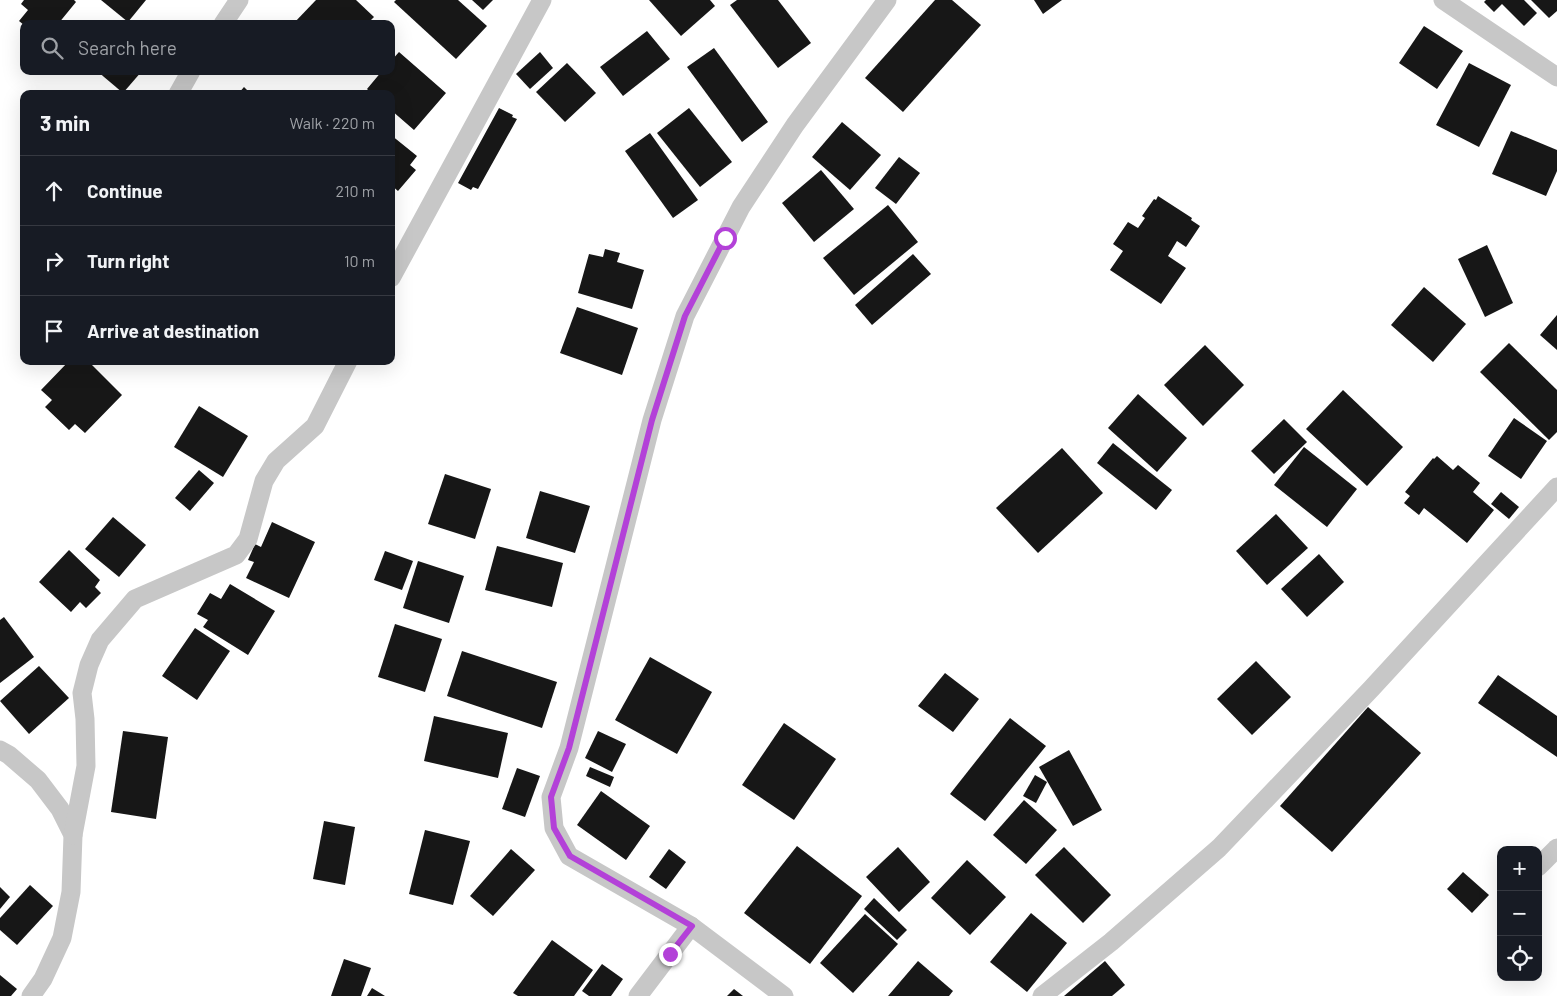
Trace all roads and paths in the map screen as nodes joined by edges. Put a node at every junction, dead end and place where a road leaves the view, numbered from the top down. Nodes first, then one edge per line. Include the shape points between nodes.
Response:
1 (239, 0) edge
2 (542, 0) edge
3 (887, 0) edge
4 (1443, 0) edge
5 (226, 20) edge
6 (190, 75) edge
7 (1557, 78) edge
8 (180, 90) edge
9 (395, 271) edge
10 (346, 365) edge
11 (1557, 487) edge
12 (0, 750) edge
13 (73, 835) junction
14 (1557, 848) edge
15 (1542, 863) edge
16 (692, 926) junction
17 (31, 996) edge
18 (638, 996) edge
19 (784, 996) edge
20 (1042, 996) edge

1 - 5 street
2 - 9 street
3 - 16 street via 795,125 741,207 685,316 652,420 569,748 551,797 554,828 570,856
4 - 7 street
6 - 8 street
10 - 13 street via 315,426 276,461 264,481 248,538 236,555 135,599 100,640 82,693 86,766
11 - 20 street via 1218,848 1111,942
12 - 13 street via 38,780
13 - 17 street via 71,892 62,938 43,979
14 - 15 street
16 - 18 street
16 - 19 street

